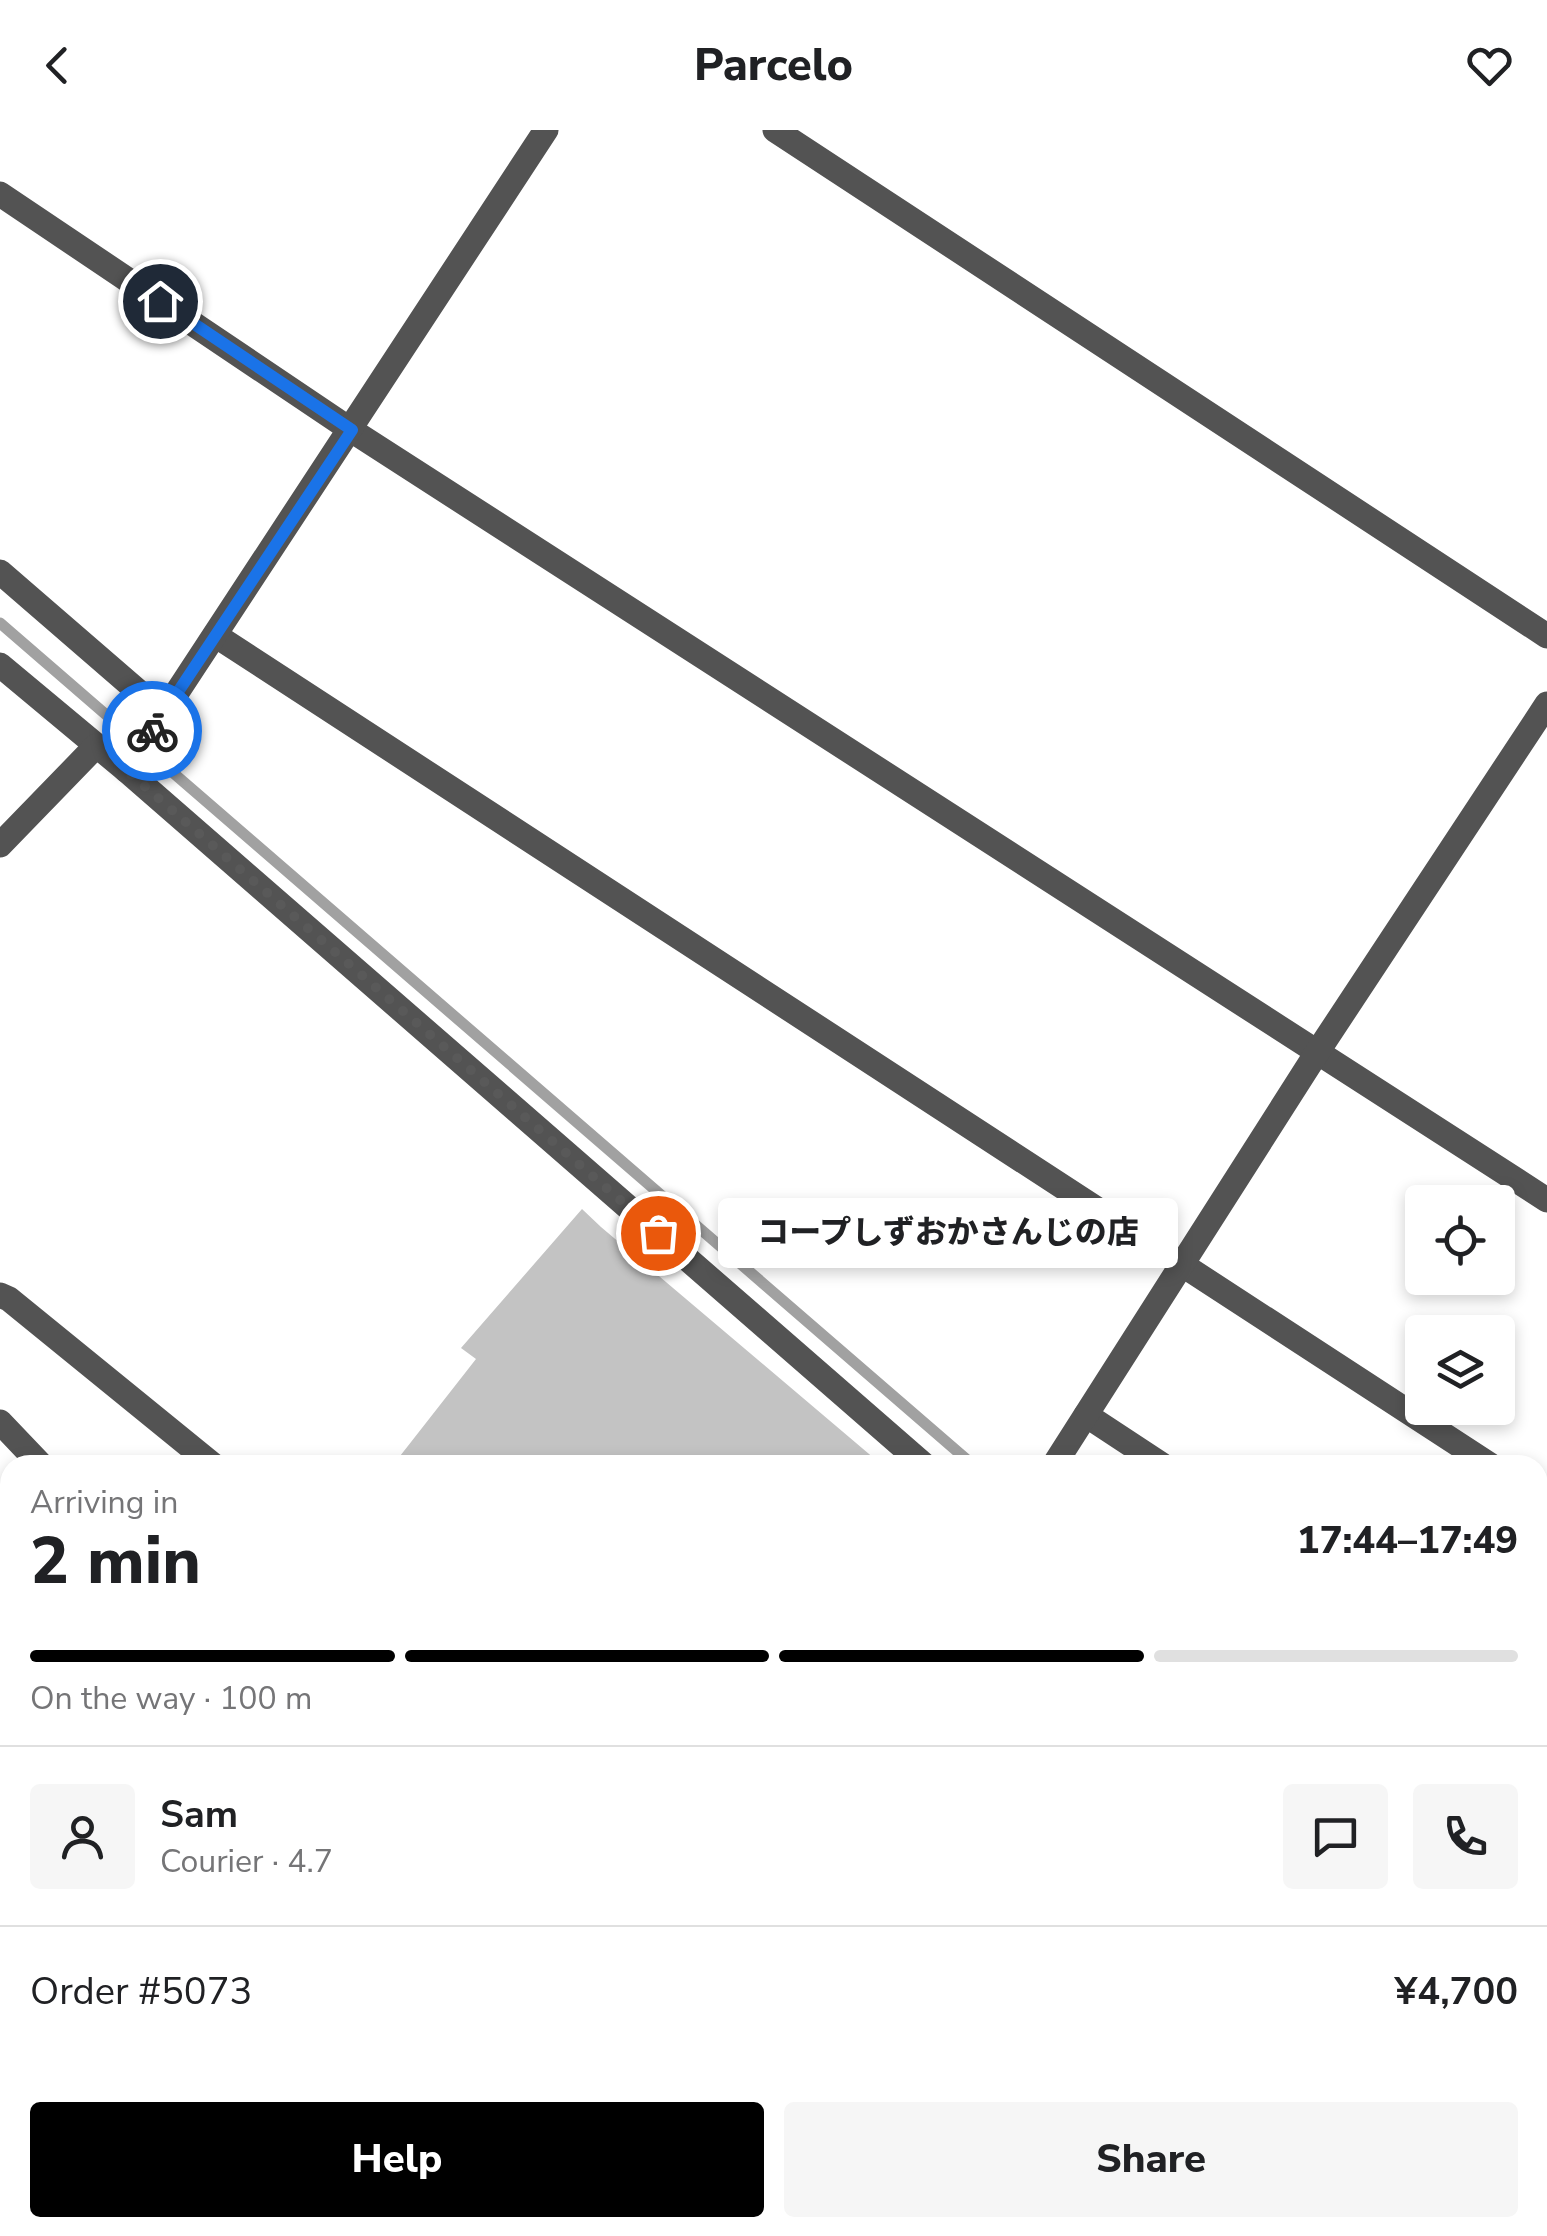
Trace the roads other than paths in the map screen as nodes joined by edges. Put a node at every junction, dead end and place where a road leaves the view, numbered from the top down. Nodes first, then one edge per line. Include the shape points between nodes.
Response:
1 (546, 130) edge
2 (775, 130) edge
3 (0, 194) edge
4 (352, 430) junction
5 (0, 572) edge
6 (215, 635) junction
7 (1547, 636) edge
8 (0, 665) edge
9 (1547, 704) edge
10 (163, 713) junction
11 (96, 746) junction
12 (126, 770) junction
13 (0, 845) edge
14 (1318, 1051) junction
15 (1547, 1200) edge
16 (1182, 1264) junction
17 (0, 1296) edge
18 (1086, 1415) junction
19 (0, 1422) edge
20 (31, 1455) edge
21 (201, 1455) edge
22 (913, 1455) edge
23 (1060, 1455) edge
24 (1147, 1455) edge
25 (1475, 1455) edge

1 - 4 street
2 - 7 street
3 - 4 street
4 - 6 street
4 - 14 street
5 - 10 street
6 - 10 street
6 - 16 street
8 - 11 street
9 - 14 street
10 - 12 street
11 - 12 street
11 - 13 street
12 - 22 street
14 - 15 street
14 - 16 street
16 - 18 street
16 - 25 street
17 - 21 street
18 - 23 street
18 - 24 street
19 - 20 street

